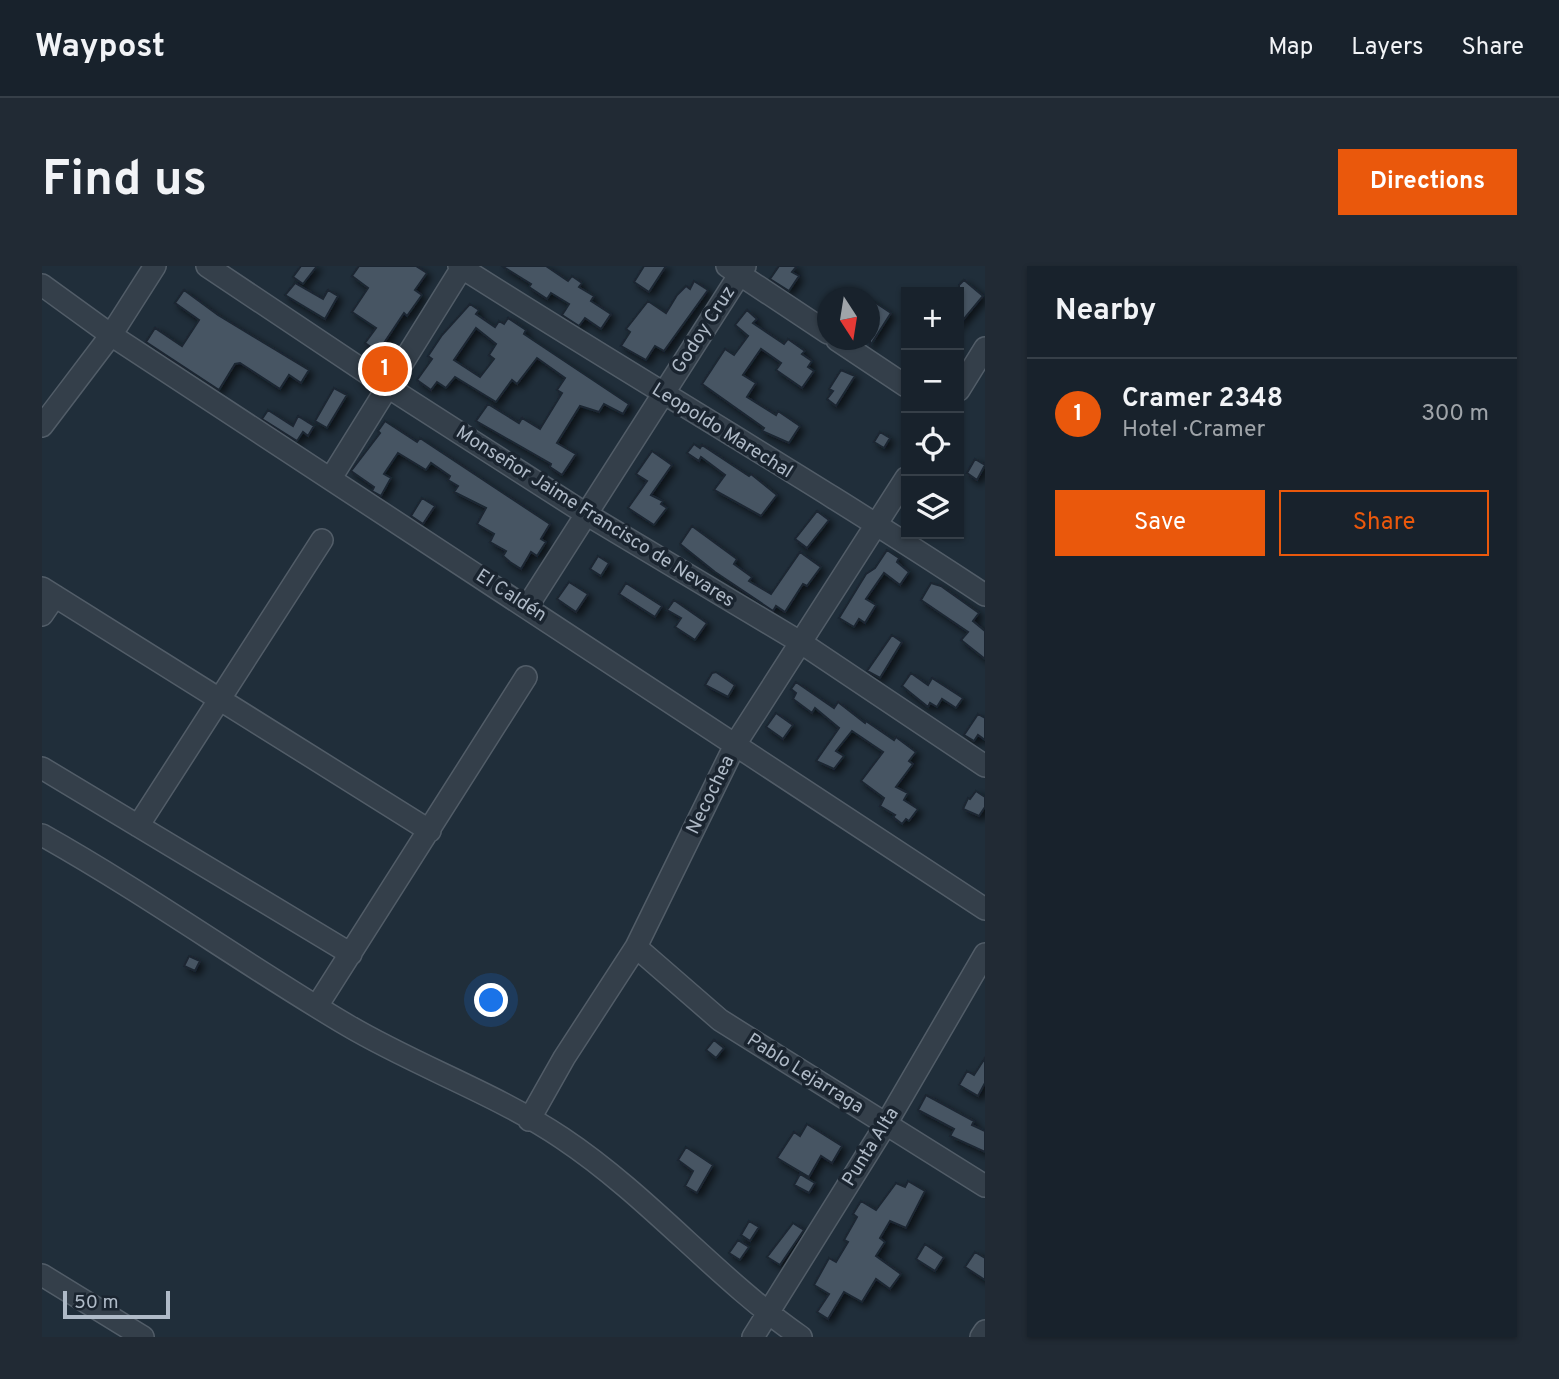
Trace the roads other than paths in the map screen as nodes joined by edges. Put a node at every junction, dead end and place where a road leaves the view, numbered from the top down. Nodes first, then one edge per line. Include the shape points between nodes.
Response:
1 (155, 266) edge
2 (207, 266) edge
3 (461, 267) edge
4 (737, 269) edge
5 (42, 285) edge
6 (817, 325) edge
7 (111, 335) junction
8 (985, 348) edge
9 (852, 350) edge
10 (964, 382) edge
11 (901, 383) edge
12 (388, 387) junction
13 (663, 394) junction
14 (42, 426) edge
15 (331, 478) junction
16 (901, 487) edge
17 (586, 514) junction
18 (879, 524) junction
19 (322, 540) dead end
20 (48, 592) edge
21 (985, 595) edge
22 (527, 607) junction
23 (42, 615) edge
24 (800, 642) junction
25 (527, 677) dead end
26 (219, 699) junction
27 (736, 743) junction
28 (985, 766) edge
29 (42, 768) edge
30 (138, 826) junction
31 (430, 831) junction
32 (42, 835) edge
33 (983, 915) edge
34 (636, 947) junction
35 (351, 954) junction
36 (985, 954) edge
37 (317, 1006) junction
38 (529, 1120) junction
39 (886, 1124) junction
40 (985, 1186) edge
41 (42, 1275) edge
42 (767, 1313) junction
43 (985, 1331) edge
44 (143, 1337) edge
45 (753, 1337) edge
46 (801, 1337) edge
47 (981, 1337) edge

1 - 7 street
2 - 12 street, Monseñor Jaime Francisco de Nevares
3 - 12 street
3 - 13 street, Leopoldo Marechal
4 - 6 street
4 - 13 street, Godoy Cruz
5 - 7 street, El Caldén
7 - 14 street
7 - 15 street, El Caldén
8 - 10 street
9 - 11 street
12 - 15 street
12 - 17 street, Monseñor Jaime Francisco de Nevares
13 - 17 street, Godoy Cruz
13 - 18 street, Leopoldo Marechal
15 - 22 street, El Caldén
16 - 18 street, Necochea
17 - 22 street, Godoy Cruz
17 - 24 street, Monseñor Jaime Francisco de Nevares
18 - 21 street, Leopoldo Marechal
18 - 24 street, Necochea
19 - 26 street
20 - 23 street
20 - 26 street
22 - 27 street, El Caldén
24 - 27 street, Necochea
24 - 28 street, Monseñor Jaime Francisco de Nevares
25 - 31 street
26 - 30 street
26 - 31 street
27 - 33 street, El Caldén
27 - 34 street, Necochea
29 - 30 street
30 - 35 street
31 - 35 street
32 - 37 street
34 - 38 street, Necochea
34 - 39 street, Pablo Lejarraga via 720,1020
35 - 37 street
36 - 39 street, Punta Alta
37 - 38 street
38 - 42 street via 629,1188
39 - 40 street, Pablo Lejarraga
39 - 42 street, Punta Alta
41 - 44 street
42 - 45 street, Punta Alta
42 - 46 street
43 - 47 street

